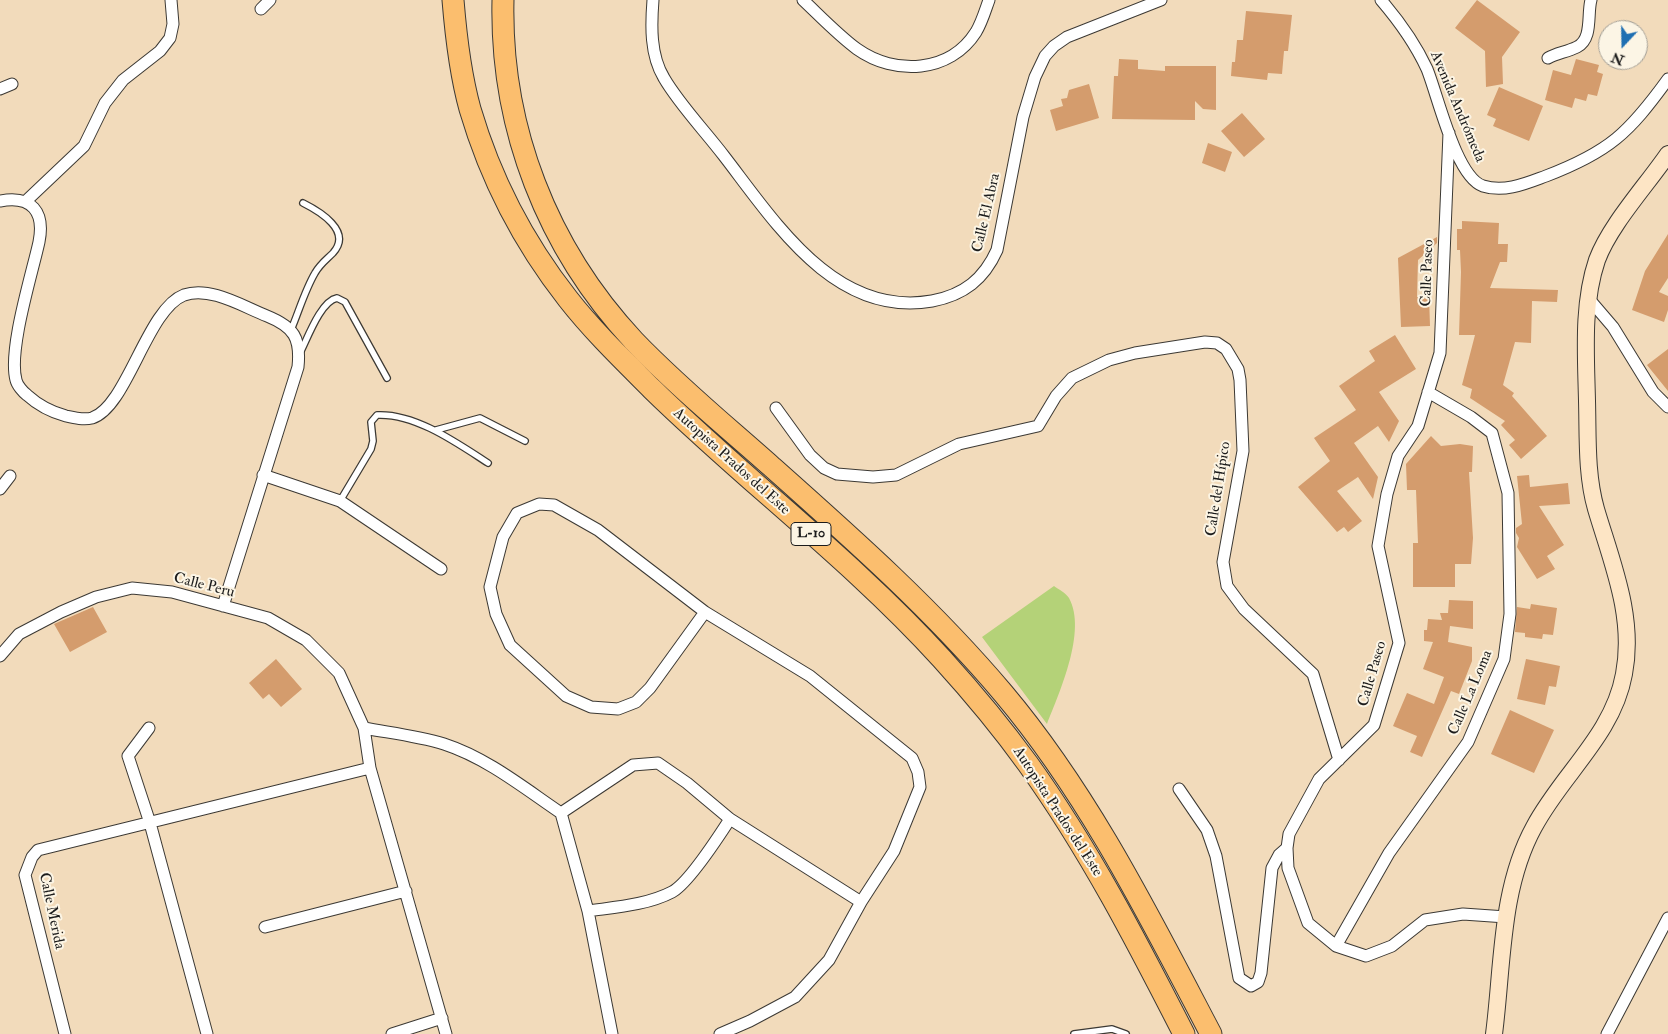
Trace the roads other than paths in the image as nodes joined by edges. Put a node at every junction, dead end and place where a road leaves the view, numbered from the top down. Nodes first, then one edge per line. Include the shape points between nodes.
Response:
1 (171, 0) edge
2 (270, 0) edge
3 (454, 0) edge
4 (503, 0) edge
5 (653, 0) edge
6 (803, 0) edge
7 (989, 0) edge
8 (1161, 0) edge
9 (1380, 0) edge
10 (1591, 0) edge
11 (261, 9) dead end
12 (1548, 58) dead end
13 (1668, 79) edge
14 (12, 84) dead end
15 (0, 89) edge
16 (1449, 133) junction
17 (1668, 154) edge
18 (0, 201) edge
19 (25, 202) junction
20 (303, 204) dead end
21 (1589, 299) junction
22 (291, 330) junction
23 (300, 353) junction
24 (387, 378) dead end
25 (1428, 392) junction
26 (1668, 407) edge
27 (776, 408) dead end
28 (436, 430) junction
29 (525, 441) dead end
30 (488, 462) dead end
31 (263, 475) junction
32 (10, 476) dead end
33 (0, 489) edge
34 (340, 501) junction
35 (441, 569) dead end
36 (223, 606) junction
37 (705, 612) junction
38 (0, 656) edge
39 (149, 728) dead end
40 (364, 728) junction
41 (1339, 760) junction
42 (370, 768) junction
43 (1179, 790) dead end
44 (561, 813) junction
45 (730, 819) junction
46 (150, 823) junction
47 (1287, 848) junction
48 (406, 892) junction
49 (861, 902) junction
50 (588, 911) junction
51 (1506, 917) junction
52 (1668, 918) edge
53 (265, 927) dead end
54 (1336, 946) junction
55 (442, 1018) junction
56 (65, 1034) edge
57 (207, 1034) edge
58 (392, 1034) edge
59 (446, 1034) edge
60 (612, 1034) edge
61 (720, 1034) edge
62 (1074, 1034) edge
63 (1126, 1034) edge
64 (1184, 1034) edge
65 (1211, 1034) edge
66 (1494, 1034) edge
67 (1607, 1034) edge

1 - 19 street via 173,24 170,38 160,51 123,80 105,103 76,157
2 - 11 street
3 - 64 highway, Autopista Prados del Este / L-10 via 461,72 482,145 501,190 546,268 569,300 622,360 896,611 987,712 1028,763 1073,834 1145,958
4 - 65 highway, Autopista Prados del Este / L-10 via 502,40 516,124 537,193 577,268 633,340 910,592 1002,692 1043,743 1082,800
5 - 8 street, Calle El Abra via 652,40 663,77 768,214 809,260 841,285 865,296 920,303 950,297 968,288 990,264 999,242 1029,95 1049,51 1067,37
6 - 7 street via 865,53 887,63 922,67 949,58 968,43 983,19
9 - 16 street, Avenida Andrómeda via 1402,25 1426,68
10 - 12 street via 1586,38 1578,46
13 - 16 street, Avenida Andrómeda via 1634,123 1603,150 1588,160 1525,185 1489,187 1471,178
14 - 15 street
16 - 25 street, Calle Paseo via 1440,353
17 - 21 street via 1607,239 1597,261
18 - 19 street via 15,199
19 - 22 street via 36,210 42,228 15,350 16,381 24,393 46,409 82,419 94,417 103,410 127,377 160,317 170,304 183,296 197,292 214,295 279,321
20 - 22 lane via 330,220 337,230 339,242 312,277
21 - 26 street via 1613,327 1653,392
21 - 51 street via 1586,364 1591,480 1625,610 1627,659 1613,713 1533,827 1516,872
22 - 23 street via 298,340
23 - 24 lane via 324,307 330,299 336,298 345,302
23 - 31 street
25 - 41 street, Calle Paseo via 1418,426 1398,456 1378,546 1399,643 1374,725
25 - 54 street, Calle La Loma via 1492,432 1508,493 1510,614 1504,660 1468,742 1389,853
27 - 41 street, Calle del Hípico via 810,455 824,468 838,474 890,477 959,444 1038,426 1056,396 1072,378 1109,360 1135,353 1217,343 1233,359 1241,388 1243,451 1223,562 1227,586 1238,603 1313,674
28 - 29 lane via 480,418
28 - 30 lane
28 - 34 lane via 387,414 377,415 371,422 371,449
31 - 34 street
31 - 36 street
32 - 33 street
34 - 35 street
36 - 38 street, Calle Peru via 172,592 132,588 96,597 61,612 19,634
36 - 40 street, Calle Peru via 268,618 306,640 339,673
37 - 37 street via 598,530 554,505 539,504 517,513 504,537 490,587 496,614 510,645 566,696 591,707 618,709 636,702 650,688
37 - 49 street via 810,676 912,758 920,787 894,851
39 - 46 street via 128,756
40 - 42 street, Calle Peru
40 - 44 street via 447,745 495,768
41 - 47 street, Calle Paseo via 1319,779 1289,834
42 - 46 street, Calle Merida
42 - 48 street, Calle Peru
43 - 47 street via 1207,830 1216,856 1239,978 1251,986 1258,982 1261,973 1272,868
44 - 45 street via 633,765 658,763
44 - 50 street
45 - 49 street
45 - 50 street via 707,855 673,891 633,905
46 - 56 street, Calle Merida via 38,850 27,866 25,875
46 - 57 street
47 - 54 street, Calle Paseo via 1288,868 1308,923
48 - 53 street
48 - 55 street, Calle Peru
49 - 61 street via 829,960 795,997
50 - 60 street
51 - 54 street, Calle Paseo via 1463,914 1426,920 1392,946 1366,956
51 - 66 street
52 - 67 street
55 - 58 street
55 - 59 street, Calle Peru
62 - 63 lane via 1112,1029

